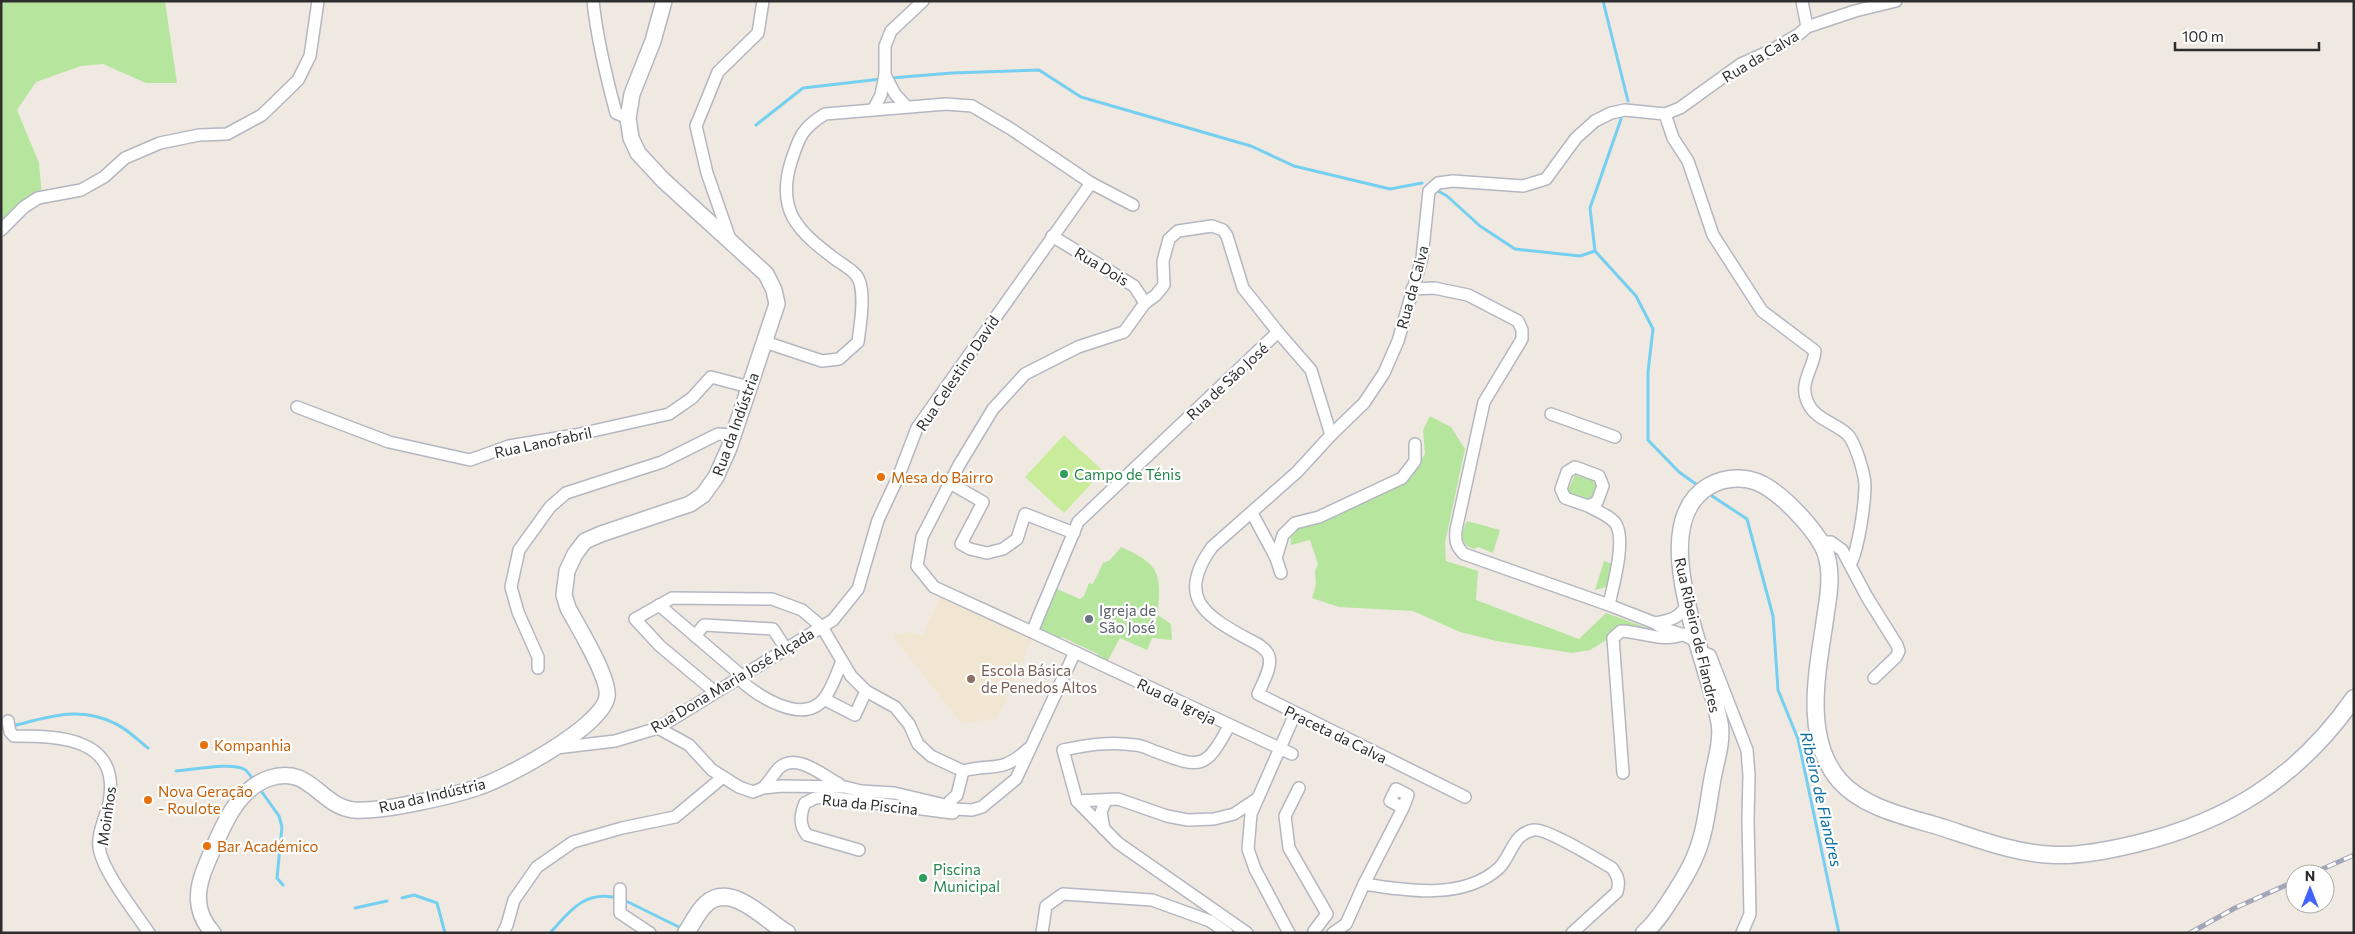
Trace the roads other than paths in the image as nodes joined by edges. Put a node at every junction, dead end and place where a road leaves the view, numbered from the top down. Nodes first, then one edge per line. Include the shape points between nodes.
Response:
1 (318, 1) edge
2 (593, 1) edge
3 (664, 1) edge
4 (763, 1) edge
5 (924, 1) edge
6 (1802, 1) edge
7 (1896, 1) edge
8 (1807, 27) junction
9 (885, 75) junction
10 (906, 106) junction
11 (874, 108) junction
12 (1665, 114) junction
13 (628, 118) junction
14 (1091, 183) junction
15 (1133, 205) dead end
16 (1, 230) edge
17 (1052, 236) junction
18 (730, 239) junction
19 (1412, 289) junction
20 (1145, 303) junction
21 (1278, 332) junction
22 (765, 342) junction
23 (749, 387) junction
24 (297, 408) dead end
25 (1551, 414) dead end
26 (1331, 435) junction
27 (733, 436) junction
28 (1615, 437) dead end
29 (1415, 444) dead end
30 (950, 483) junction
31 (1588, 506) dead end
32 (1252, 513) junction
33 (1074, 533) junction
34 (1819, 542) junction
35 (1276, 558) junction
36 (1851, 563) junction
37 (1280, 573) dead end
38 (1609, 604) junction
39 (1688, 604) junction
40 (659, 606) junction
41 (1655, 623) junction
42 (822, 627) junction
43 (1032, 632) junction
44 (694, 636) junction
45 (1694, 642) junction
46 (1259, 645) joint
47 (786, 649) junction
48 (1076, 652) junction
49 (842, 661) junction
50 (538, 668) dead end
51 (740, 677) junction
52 (1874, 678) dead end
53 (866, 691) junction
54 (715, 692) junction
55 (2354, 698) edge
56 (824, 699) junction
57 (1295, 714) junction
58 (2349, 715) edge
59 (1229, 726) junction
60 (9, 727) dead end
61 (658, 728) junction
62 (1032, 745) junction
63 (554, 748) junction
64 (1279, 748) junction
65 (1292, 754) dead end
66 (963, 771) junction
67 (1623, 773) dead end
68 (723, 777) junction
69 (845, 787) junction
70 (763, 788) junction
71 (1299, 788) dead end
72 (1465, 797) dead end
73 (1258, 798) junction
74 (1106, 800) junction
75 (1077, 801) junction
76 (949, 806) junction
77 (1403, 808) dead end
78 (964, 810) junction
79 (1104, 829) junction
80 (859, 850) dead end
81 (1364, 884) junction
82 (620, 889) dead end
83 (686, 932) edge
84 (1309, 932) edge
85 (149, 933) edge
86 (213, 933) edge
87 (503, 933) edge
88 (650, 933) edge
89 (786, 933) edge
90 (1042, 933) edge
91 (1227, 933) edge
92 (1247, 933) edge
93 (1288, 933) edge
94 (1327, 933) edge
95 (1334, 933) edge
96 (1572, 933) edge
97 (1644, 933) edge
98 (1742, 933) edge

1 - 16 street via 310,56 298,80 262,115 227,134 199,135 160,143 125,158 104,177 81,190 38,198
2 - 13 street via 616,113
3 - 13 street, Rua da Indústria via 653,41 632,94
4 - 18 street via 758,33 718,72 696,126 707,173
5 - 9 street via 891,31 885,46
6 - 8 street, Rua da Calva
7 - 8 street
8 - 12 street, Rua da Calva via 1770,51 1741,64 1680,108
9 - 10 street
9 - 11 street via 881,95
10 - 11 street
10 - 14 street via 972,106
11 - 22 street via 825,114 808,124 796,147 786,189 788,211 801,232 857,275 863,300 858,342 838,359 822,361
12 - 19 street, Rua da Calva via 1625,110 1595,121 1576,138 1546,179 1523,186 1453,181 1438,183 1429,191 1422,258
12 - 36 street via 1672,138 1688,161 1713,235 1762,311 1815,351 1805,387 1808,403 1853,441 1865,483
13 - 18 street, Rua da Indústria via 631,138 638,153 663,180
14 - 15 street
14 - 17 street, Rua Celestino David
17 - 20 street, Rua Dois via 1134,286
17 - 42 street, Rua Celestino David via 917,428 900,475 878,520 858,589 833,620
18 - 22 street, Rua da Indústria via 766,274 774,290 777,304
19 - 26 street, Rua da Calva via 1398,341 1384,373 1364,403
19 - 38 street via 1434,288 1468,295 1518,321 1522,330 1522,339 1484,402 1455,541 1464,554
20 - 21 street, Rua de São José via 1164,285 1163,261 1169,239 1178,231 1212,226 1223,230 1227,236 1243,288
20 - 30 street, Rua de São José via 1124,332 1078,347 1025,374 994,409
21 - 26 street via 1311,370
21 - 33 street, Rua de São José via 1078,522
22 - 23 street, Rua da Indústria
23 - 24 street, Rua Lanofabril via 710,377 692,398 670,414 509,446 470,460 389,442
23 - 27 street, Rua da Indústria
25 - 28 street
26 - 32 street, Rua da Calva
27 - 50 street via 718,434 662,462 566,493 550,507 519,550 511,588 538,657
27 - 63 street, Rua da Indústria via 716,477 703,495 690,504 601,534 586,542 575,554 567,571 564,595 607,685 607,696 605,707 592,720
29 - 35 street via 1416,461 1402,478 1319,517 1295,522 1283,535
30 - 33 street via 983,502 961,544 970,549 987,553 1003,549 1017,539 1025,514
30 - 43 street, Rua da Igreja via 922,537 917,566 934,588
31 - 38 street via 1602,512 1617,525 1620,540
32 - 35 street
32 - 46 street, Rua da Calva via 1212,547 1202,562 1195,589 1207,615
33 - 43 street, Rua de São José
34 - 36 street via 1831,542
34 - 39 main road, Rua Ribeiro de Flandres via 1786,499 1759,481 1734,478 1708,486 1691,503 1680,525 1678,548
34 - 58 main road, Rua Ribeiro de Flandres via 1826,552 1830,580 1816,689 1817,728 1824,759 1841,783 1868,802 1905,816 2020,852 2060,856 2118,848 2164,837 2210,820 2257,795 2299,762
35 - 37 street
36 - 52 street via 1899,651
38 - 41 street
39 - 41 street via 1680,616
39 - 45 main road, Rua Ribeiro de Flandres
40 - 42 street via 672,598 772,599 802,610
40 - 44 street
40 - 54 street via 635,619 660,646
41 - 45 street
42 - 47 street, Rua Dona Maria José Alçada
42 - 49 street
43 - 48 street, Rua da Igreja
44 - 47 street via 704,625 773,629
44 - 51 street
45 - 67 street via 1636,631 1622,631 1613,638
45 - 97 main road, Rua Ribeiro de Flandres via 1720,724 1720,738 1698,848 1689,870 1656,922
45 - 98 street via 1710,655 1747,750 1750,914
46 - 57 street, Praceta da Calva via 1268,654 1270,663 1258,694
47 - 51 street, Rua Dona Maria José Alçada
48 - 59 street, Rua da Igreja
48 - 62 street
49 - 53 street
49 - 56 street
51 - 54 street, Rua Dona Maria José Alçada
51 - 56 street via 752,691 787,707 806,709 817,706
53 - 56 street via 855,714
53 - 66 street via 895,707 909,724 918,744 931,756
54 - 61 street, Rua Dona Maria José Alçada
55 - 58 main road, Rua Ribeiro de Flandres
57 - 64 street
57 - 72 street, Praceta da Calva
59 - 64 street, Rua da Igreja
59 - 75 street via 1216,751 1204,760 1188,764 1137,745 1097,743 1063,750
60 - 85 street, Moinhos via 14,736 58,737 93,750 104,759 111,786 98,847 107,869
61 - 63 street, Rua Dona Maria José Alçada via 616,741
61 - 68 street via 689,745
62 - 66 street via 1018,759 999,768
62 - 78 street via 1016,779 982,807
63 - 86 street, Rua da Indústria via 477,787 372,809 356,810 336,805 302,778 291,775 267,779 240,797 198,882 197,903
64 - 65 street, Rua da Igreja
64 - 73 street
66 - 76 street via 957,795
68 - 70 street via 753,792
68 - 87 street via 675,816 573,842 537,866 514,900
69 - 70 street
69 - 70 street via 800,762 788,762
69 - 76 street via 894,793
71 - 84 street via 1285,816 1289,848 1327,914
73 - 74 street via 1234,814 1188,820 1118,799
73 - 93 street via 1250,814 1248,849
74 - 75 street
74 - 79 street via 1101,812
75 - 79 street
76 - 78 street
77 - 81 street
78 - 80 street, Rua da Piscina via 934,812 828,797 806,803 801,822 807,836
79 - 92 street
81 - 95 street via 1346,924
81 - 96 street via 1416,890 1472,885 1500,867 1519,836 1535,829 1549,833 1612,868 1620,883 1617,892
82 - 88 street via 620,913
83 - 89 main road via 706,904 727,896
84 - 94 street
90 - 91 street via 1046,906 1063,894 1152,900 1210,921

